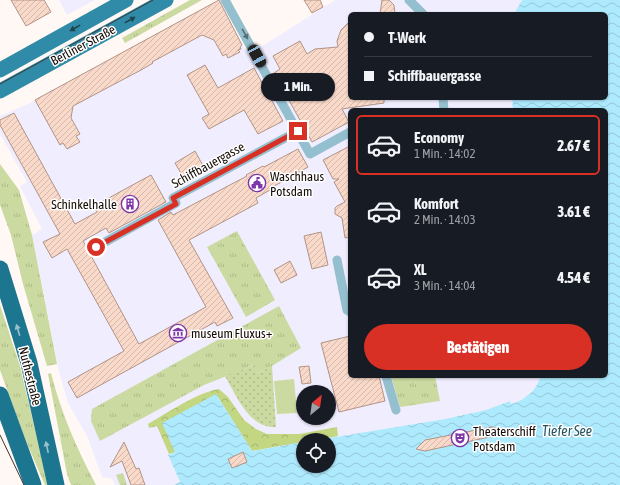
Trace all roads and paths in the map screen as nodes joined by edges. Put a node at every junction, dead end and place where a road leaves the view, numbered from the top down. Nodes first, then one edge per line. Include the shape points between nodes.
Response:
1 (126, 0) edge
2 (166, 0) edge
3 (225, 0) edge
4 (409, 0) edge
5 (421, 12) edge
6 (0, 70) edge
7 (0, 91) edge
8 (298, 131) junction
9 (348, 133) edge
10 (96, 247) dead end
11 (337, 260) dead end
12 (0, 269) edge
13 (348, 311) edge
14 (387, 378) edge
15 (0, 395) edge
16 (396, 410) dead end
17 (33, 485) edge
18 (56, 485) edge

1 -> 6 main road, Berliner Straße
7 -> 2 main road, Berliner Straße
3 -> 8 street
4 - 5 street
8 - 9 street via 310,154
8 - 10 street, Schiffbauergasse via 173,198 176,204
11 - 13 street
18 -> 12 highway, Nuthestraße via 28,363
14 - 16 street
15 - 17 highway

